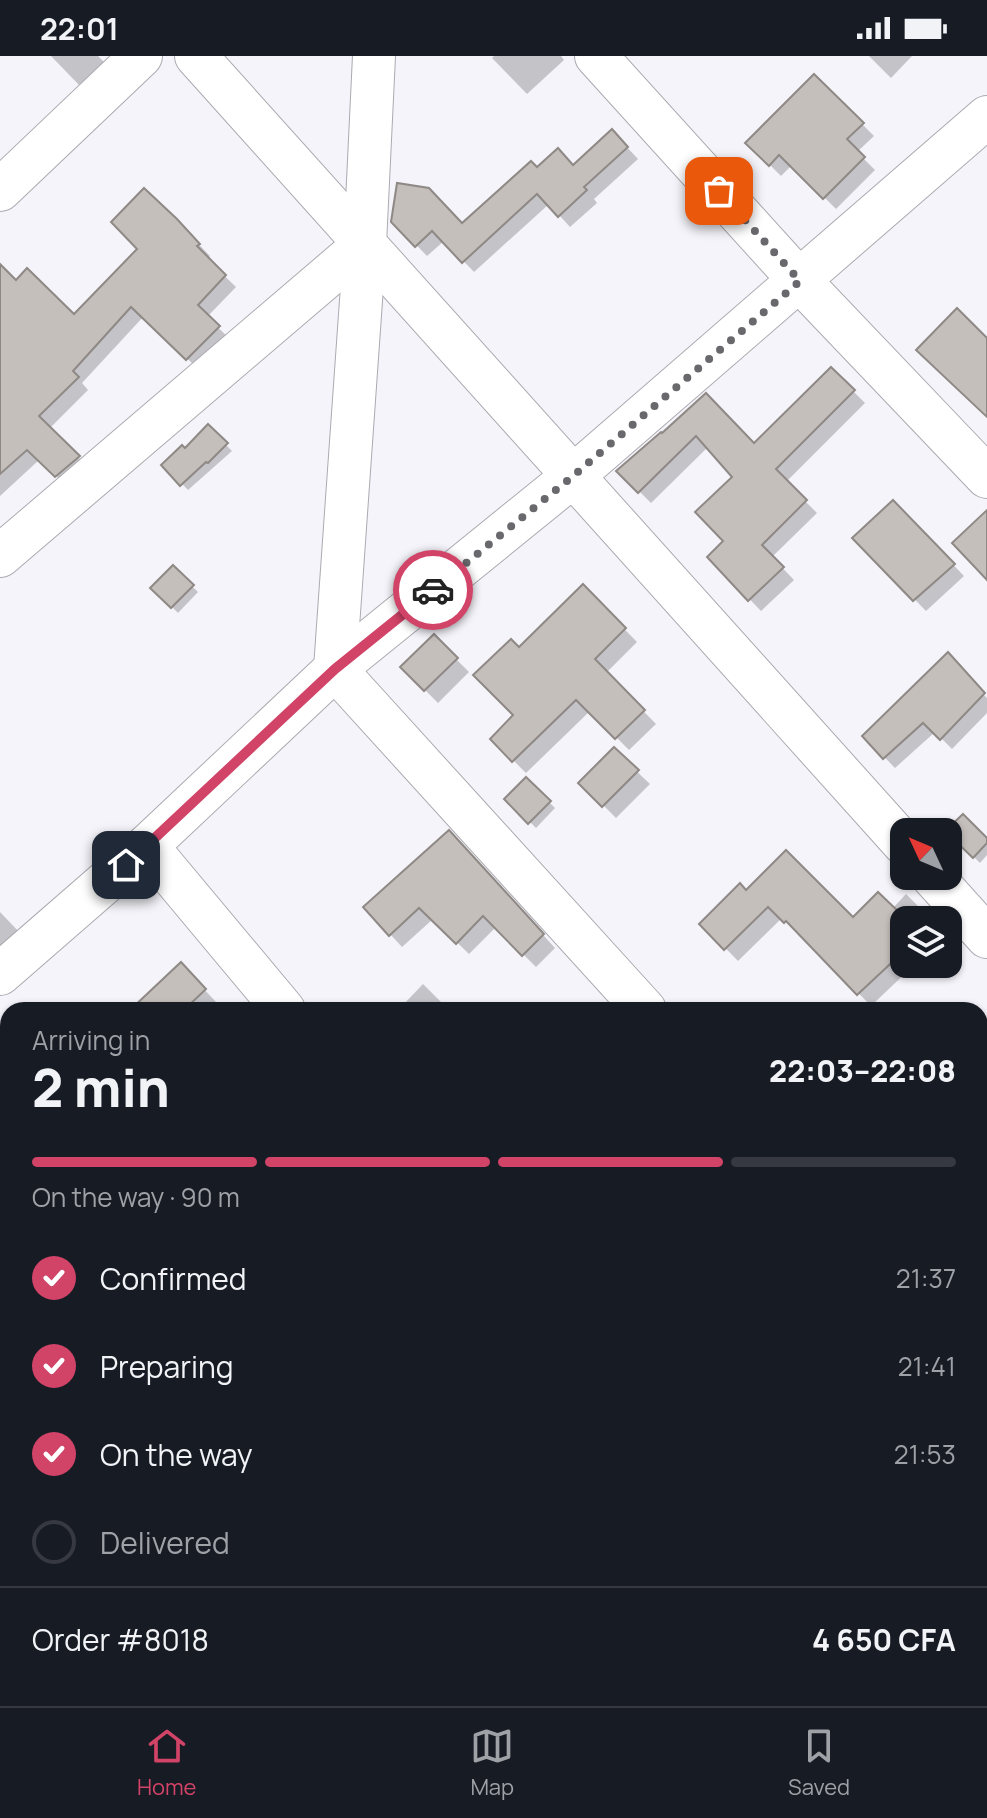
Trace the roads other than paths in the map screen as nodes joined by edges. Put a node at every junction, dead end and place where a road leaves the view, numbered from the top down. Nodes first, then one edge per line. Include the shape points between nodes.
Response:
1 (141, 56) edge
2 (196, 56) edge
3 (374, 56) edge
4 (596, 56) edge
5 (987, 117) edge
6 (0, 190) edge
7 (365, 244) junction
8 (800, 281) junction
9 (573, 476) junction
10 (987, 477) edge
11 (0, 556) edge
12 (335, 669) junction
13 (890, 828) edge
14 (147, 846) junction
15 (945, 890) edge
16 (987, 937) edge
17 (0, 974) edge
18 (277, 1002) edge
19 (638, 1002) edge

1 - 6 street
2 - 7 street
3 - 7 street
4 - 8 street
5 - 8 street
7 - 9 street
7 - 11 street
7 - 12 street
8 - 9 street
8 - 10 street
9 - 12 street
9 - 13 street
12 - 14 street
12 - 19 street
14 - 17 street
14 - 18 street
15 - 16 street

